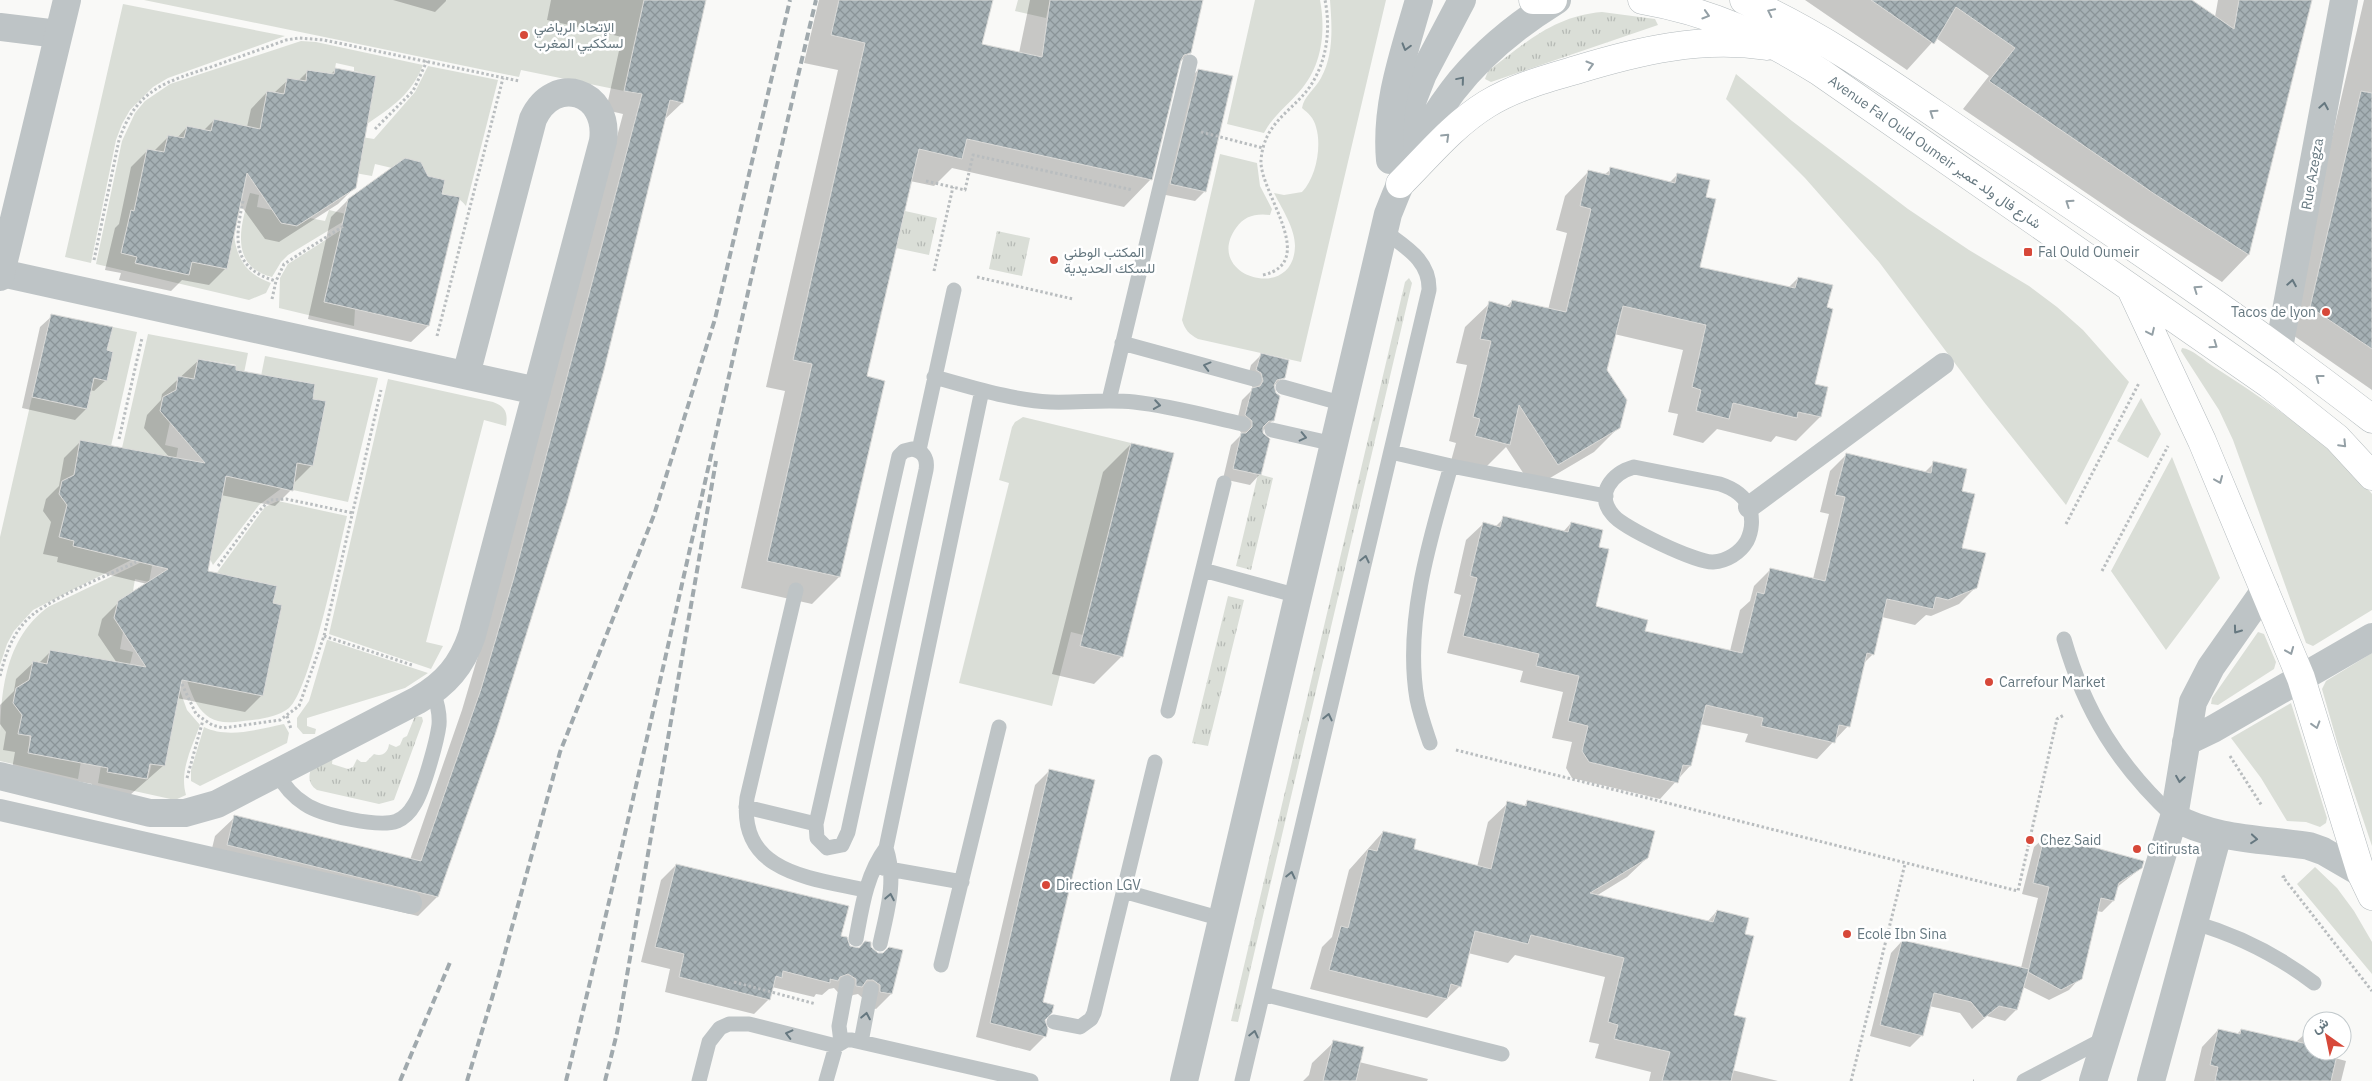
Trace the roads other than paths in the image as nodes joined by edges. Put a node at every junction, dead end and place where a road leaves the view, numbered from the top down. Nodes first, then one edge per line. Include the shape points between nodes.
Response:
1 (66, 0) edge
2 (1419, 0) edge
3 (1462, 0) edge
4 (1533, 0) edge
5 (1553, 0) edge
6 (1557, 0) edge
7 (1642, 0) edge
8 (1744, 0) edge
9 (1788, 0) edge
10 (2344, 0) edge
11 (0, 27) edge
12 (58, 34) junction
13 (1827, 43) junction
14 (1784, 49) junction
15 (1190, 62) dead end
16 (1390, 160) junction
17 (1400, 184) junction
18 (1386, 222) junction
19 (1, 275) edge
20 (2130, 288) junction
21 (954, 290) road end
22 (1122, 343) junction
23 (2279, 348) junction
24 (1943, 364) dead end
25 (466, 375) junction
26 (934, 377) junction
27 (1254, 379) dead end
28 (1282, 387) dead end
29 (982, 390) junction
30 (537, 391) junction
31 (1109, 400) junction
32 (1344, 404) junction
33 (2366, 410) edge
34 (1243, 424) dead end
35 (1272, 430) dead end
36 (1334, 444) junction
37 (919, 450) junction
38 (1391, 452) junction
39 (1451, 466) junction
40 (2372, 476) edge
41 (1224, 483) dead end
42 (1606, 496) junction
43 (1749, 507) junction
44 (1202, 570) junction
45 (796, 590) dead end
46 (2265, 590) junction
47 (1298, 596) junction
48 (2372, 636) edge
49 (2064, 639) dead end
50 (2301, 678) junction
51 (441, 684) junction
52 (1168, 711) dead end
53 (999, 727) dead end
54 (2186, 742) junction
55 (1430, 743) road end
56 (1155, 762) dead end
57 (277, 773) junction
58 (0, 776) edge
59 (746, 807) junction
60 (0, 810) edge
61 (2174, 817) junction
62 (816, 824) junction
63 (2218, 834) junction
64 (886, 848) junction
65 (874, 866) junction
66 (892, 869) junction
67 (962, 882) junction
68 (2366, 885) edge
69 (866, 890) junction
70 (1124, 892) junction
71 (411, 903) dead end
72 (1222, 919) junction
73 (2195, 924) junction
74 (856, 939) dead end
75 (880, 944) dead end
76 (942, 965) dead end
77 (846, 983) dead end
78 (2314, 983) dead end
79 (871, 989) dead end
80 (1263, 994) junction
81 (1054, 1022) dead end
82 (2106, 1038) junction
83 (861, 1042) junction
84 (838, 1044) junction
85 (1502, 1054) dead end
86 (699, 1081) edge
87 (826, 1081) edge
88 (1031, 1081) edge
89 (1184, 1081) edge
90 (1242, 1081) edge
91 (2024, 1081) edge
92 (2093, 1081) edge
93 (2151, 1081) edge

1 - 12 street
2 -> 16 street via 1392,98
3 - 16 street via 1423,74
4 - 5 main road
17 -> 6 street via 1427,128 1463,77 1508,34
7 -> 14 main road, Avenue Fal Ould Oumeir شارع فال ولد عمير via 1708,16
13 -> 8 main road, Avenue Fal Ould Oumeir شارع فال ولد عمير
9 - 13 main road
23 -> 10 street, Rue Azegza
11 - 12 street
12 - 19 street
23 -> 13 main road, Avenue Fal Ould Oumeir شارع فال ولد عمير
17 -> 14 main road via 1468,118 1509,92 1531,83 1668,46 1739,44
14 - 20 main road, Avenue Fal Ould Oumeir شارع فال ولد عمير
15 - 22 lane
16 - 18 street via 1385,184
17 - 18 street
18 - 32 street
18 - 38 lane via 1423,263 1430,280
19 - 25 street
20 -> 40 main road, Avenue Fal Ould Oumeir شارع فال ولد عمير via 2270,384 2337,438
20 -> 46 main road via 2202,441
21 - 26 lane
27 -> 22 lane
22 - 31 lane
33 -> 23 main road, Avenue Fal Ould Oumeir شارع فال ولد عمير
24 - 43 street
25 - 30 street
25 - 30 street via 533,119 548,98 573,92 595,104 605,128
26 - 29 lane
26 - 37 lane
28 - 32 lane
29 - 31 lane via 1050,402
29 - 64 lane
30 - 51 street via 472,635 459,665
31 -> 34 lane via 1157,405
32 - 36 street
35 -> 36 lane
36 - 47 street
37 - 62 lane via 904,451 899,456
37 - 62 lane via 927,462 926,470 846,840 842,846 827,848 817,838
38 - 39 lane
80 -> 38 lane
39 - 42 lane
39 - 55 lane via 1426,560 1414,636 1417,698
41 - 44 lane
42 - 43 lane via 1614,476 1634,467 1732,488
42 - 43 lane via 1612,514 1626,526 1698,560 1711,562 1724,560 1745,545 1752,520
44 - 47 lane
44 - 52 lane
45 - 59 lane
46 -> 50 main road
46 -> 54 street via 2201,682 2193,702
47 - 72 street
48 - 50 street
49 - 61 lane via 2086,701 2103,734 2147,792
50 - 54 street
50 -> 68 main road
51 - 57 street
51 - 57 lane via 437,734 415,804 398,821 373,823 319,811 294,796
53 - 67 lane
54 -> 61 street
56 - 70 lane
57 - 58 street via 202,810 168,814 150,813
59 - 62 lane
59 - 69 lane via 750,833 756,845 773,863 796,874
60 - 71 street
61 - 63 street via 2185,824
61 - 82 street
63 -> 68 street via 2309,846 2324,852
63 - 73 street
64 - 65 lane
64 - 66 lane
65 - 66 lane
65 - 69 lane
66 - 67 lane
75 -> 66 lane
67 - 76 lane
69 - 74 lane
70 - 72 lane
70 - 81 lane via 1091,1020 1080,1027
72 - 89 street
73 - 78 lane via 2254,944
73 - 93 street
77 - 84 lane
83 -> 79 lane
80 - 85 lane
90 -> 80 lane
82 - 91 lane
82 - 92 street
83 - 84 lane via 852,1040
83 - 88 lane
84 -> 86 lane via 749,1024 729,1024 720,1028 709,1042
84 - 87 lane

